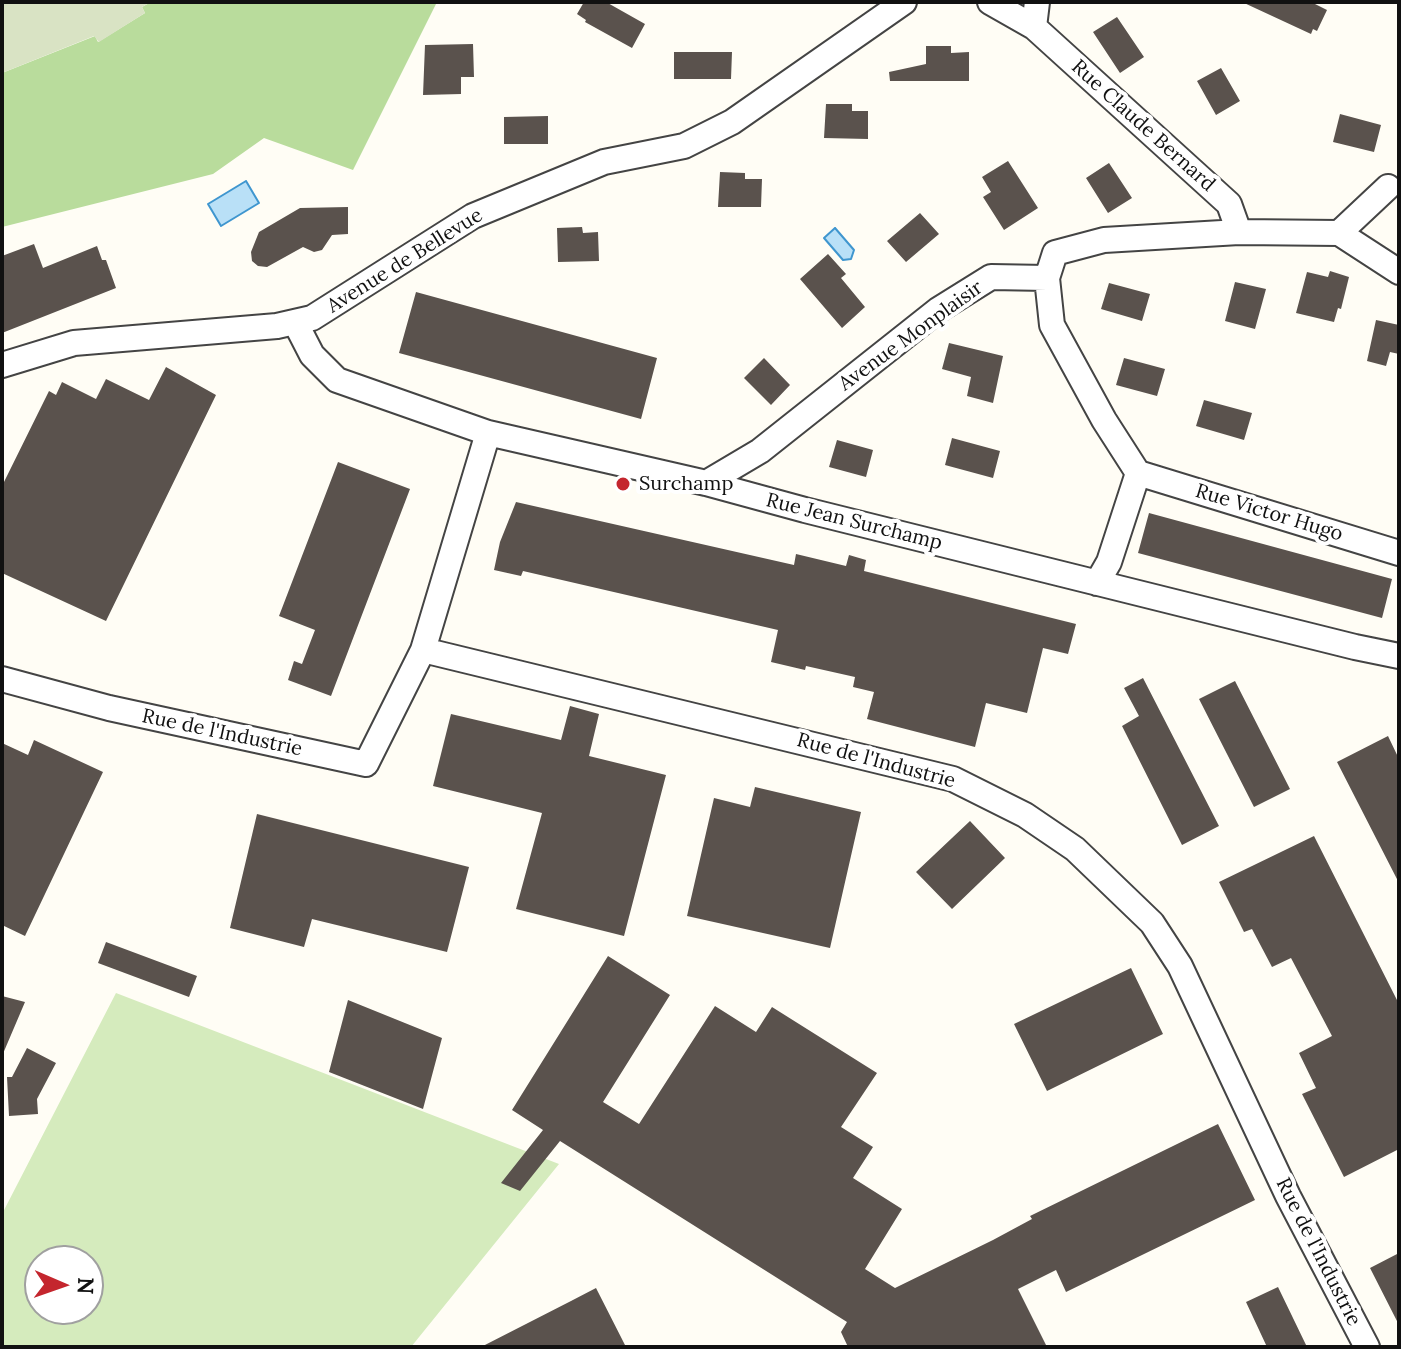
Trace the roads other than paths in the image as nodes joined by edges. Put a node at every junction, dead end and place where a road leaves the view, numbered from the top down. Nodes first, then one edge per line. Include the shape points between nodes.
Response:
1 (904, 2) edge
2 (990, 2) edge
3 (1037, 2) edge
4 (1034, 27) junction
5 (1388, 187) dead end
6 (1239, 232) junction
7 (1339, 233) junction
8 (1399, 272) edge
9 (1047, 278) junction
10 (295, 322) junction
11 (2, 365) edge
12 (488, 433) junction
13 (1138, 473) junction
14 (706, 483) junction
15 (1399, 553) edge
16 (1097, 583) junction
17 (423, 650) junction
18 (1399, 656) edge
19 (2, 679) edge
20 (1367, 1347) edge

1 - 10 street, Avenue de Bellevue via 732,122 684,146 604,162 473,216 312,318
2 - 4 street, Rue Claude Bernard
3 - 4 street
4 - 6 street, Rue Claude Bernard via 1229,204
5 - 7 street
6 - 7 street
6 - 9 street via 1104,240 1055,253
7 - 8 street
9 - 13 street via 1052,325
9 - 14 street, Avenue Monplaisir via 991,277 938,310 760,451
10 - 11 street, Avenue de Bellevue via 74,343
10 - 12 street, Rue Jean Surchamp via 312,355 337,380
12 - 14 street, Rue Jean Surchamp
12 - 17 street, Rue de l'Industrie
13 - 15 street, Rue Victor Hugo
13 - 16 street
14 - 16 street, Rue Jean Surchamp
16 - 18 street, Rue Jean Surchamp
17 - 19 street, Rue de l'Industrie via 366,764
17 - 20 street, Rue de l'Industrie via 953,779 1025,815 1075,849 1152,923 1180,966 1288,1196

